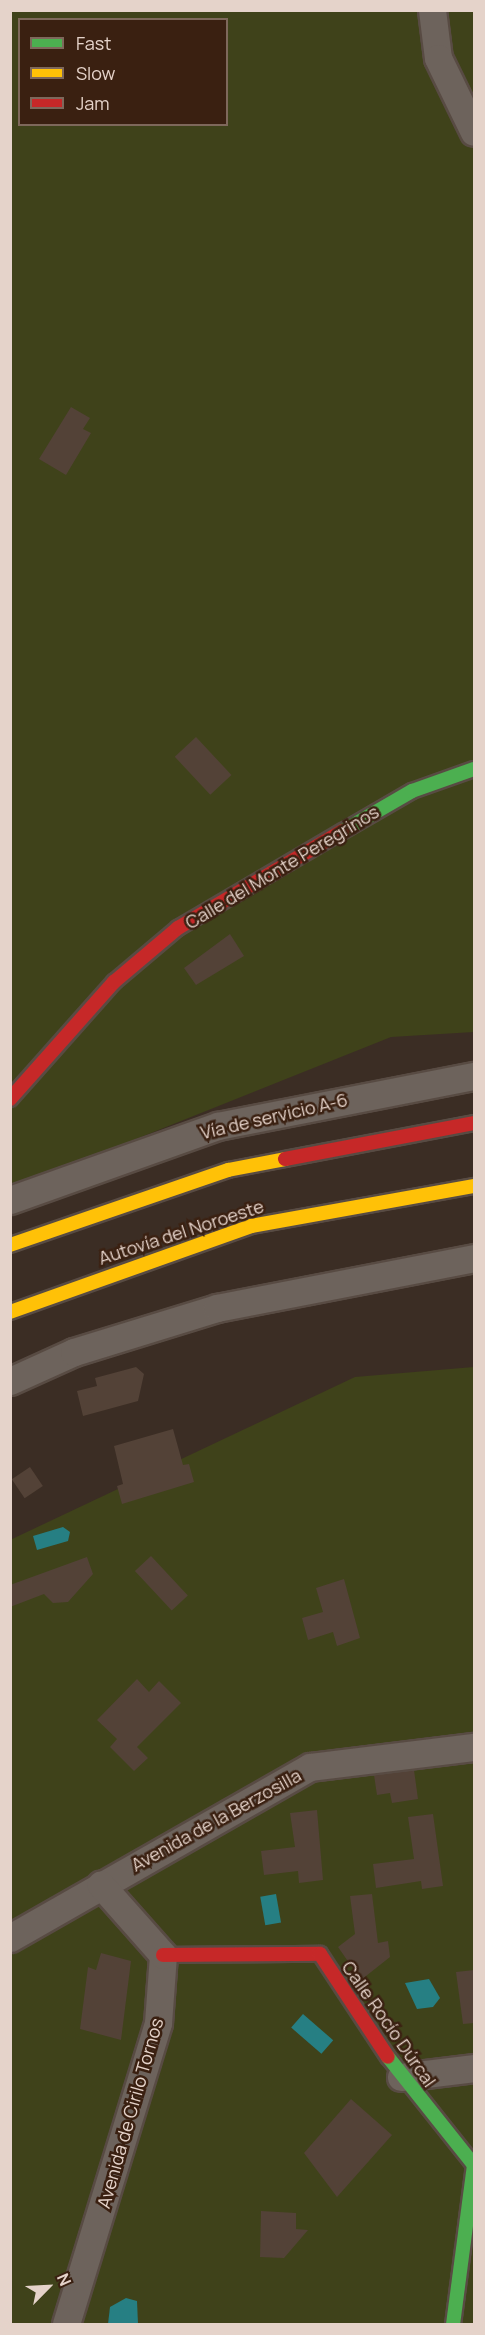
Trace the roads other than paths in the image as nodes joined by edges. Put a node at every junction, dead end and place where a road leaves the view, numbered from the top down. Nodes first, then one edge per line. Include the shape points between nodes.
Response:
1 (432, 10) edge
2 (474, 132) edge
3 (474, 769) edge
4 (474, 1076) edge
5 (10, 1099) edge
6 (474, 1123) edge
7 (474, 1186) edge
8 (10, 1200) edge
9 (10, 1245) edge
10 (474, 1258) edge
11 (10, 1312) edge
12 (10, 1381) edge
13 (474, 1747) edge
14 (101, 1885) junction
15 (10, 1938) edge
16 (163, 1955) junction
17 (474, 2068) edge
18 (401, 2077) junction
19 (66, 2325) edge
20 (453, 2325) edge

1 - 2 street via 438,58
3 - 5 main road, Calle del Monte Peregrinos via 412,791 178,928 114,982
4 - 8 street, Vía de servicio A-6 via 218,1126
6 - 9 main road via 228,1170
7 - 11 main road, Autovía del Noroeste via 251,1226
10 - 12 street via 217,1308 74,1352
13 - 14 street, Avenida de la Berzosilla via 310,1767
14 - 15 street, Avenida de la Berzosilla
14 - 16 street
16 - 18 main road, Calle Rocío Dúrcal via 320,1954
16 - 19 street, Avenida de Cirilo Tornos via 159,2023
17 - 18 street
18 - 20 main road, Calle Rocío Dúrcal via 474,2165

